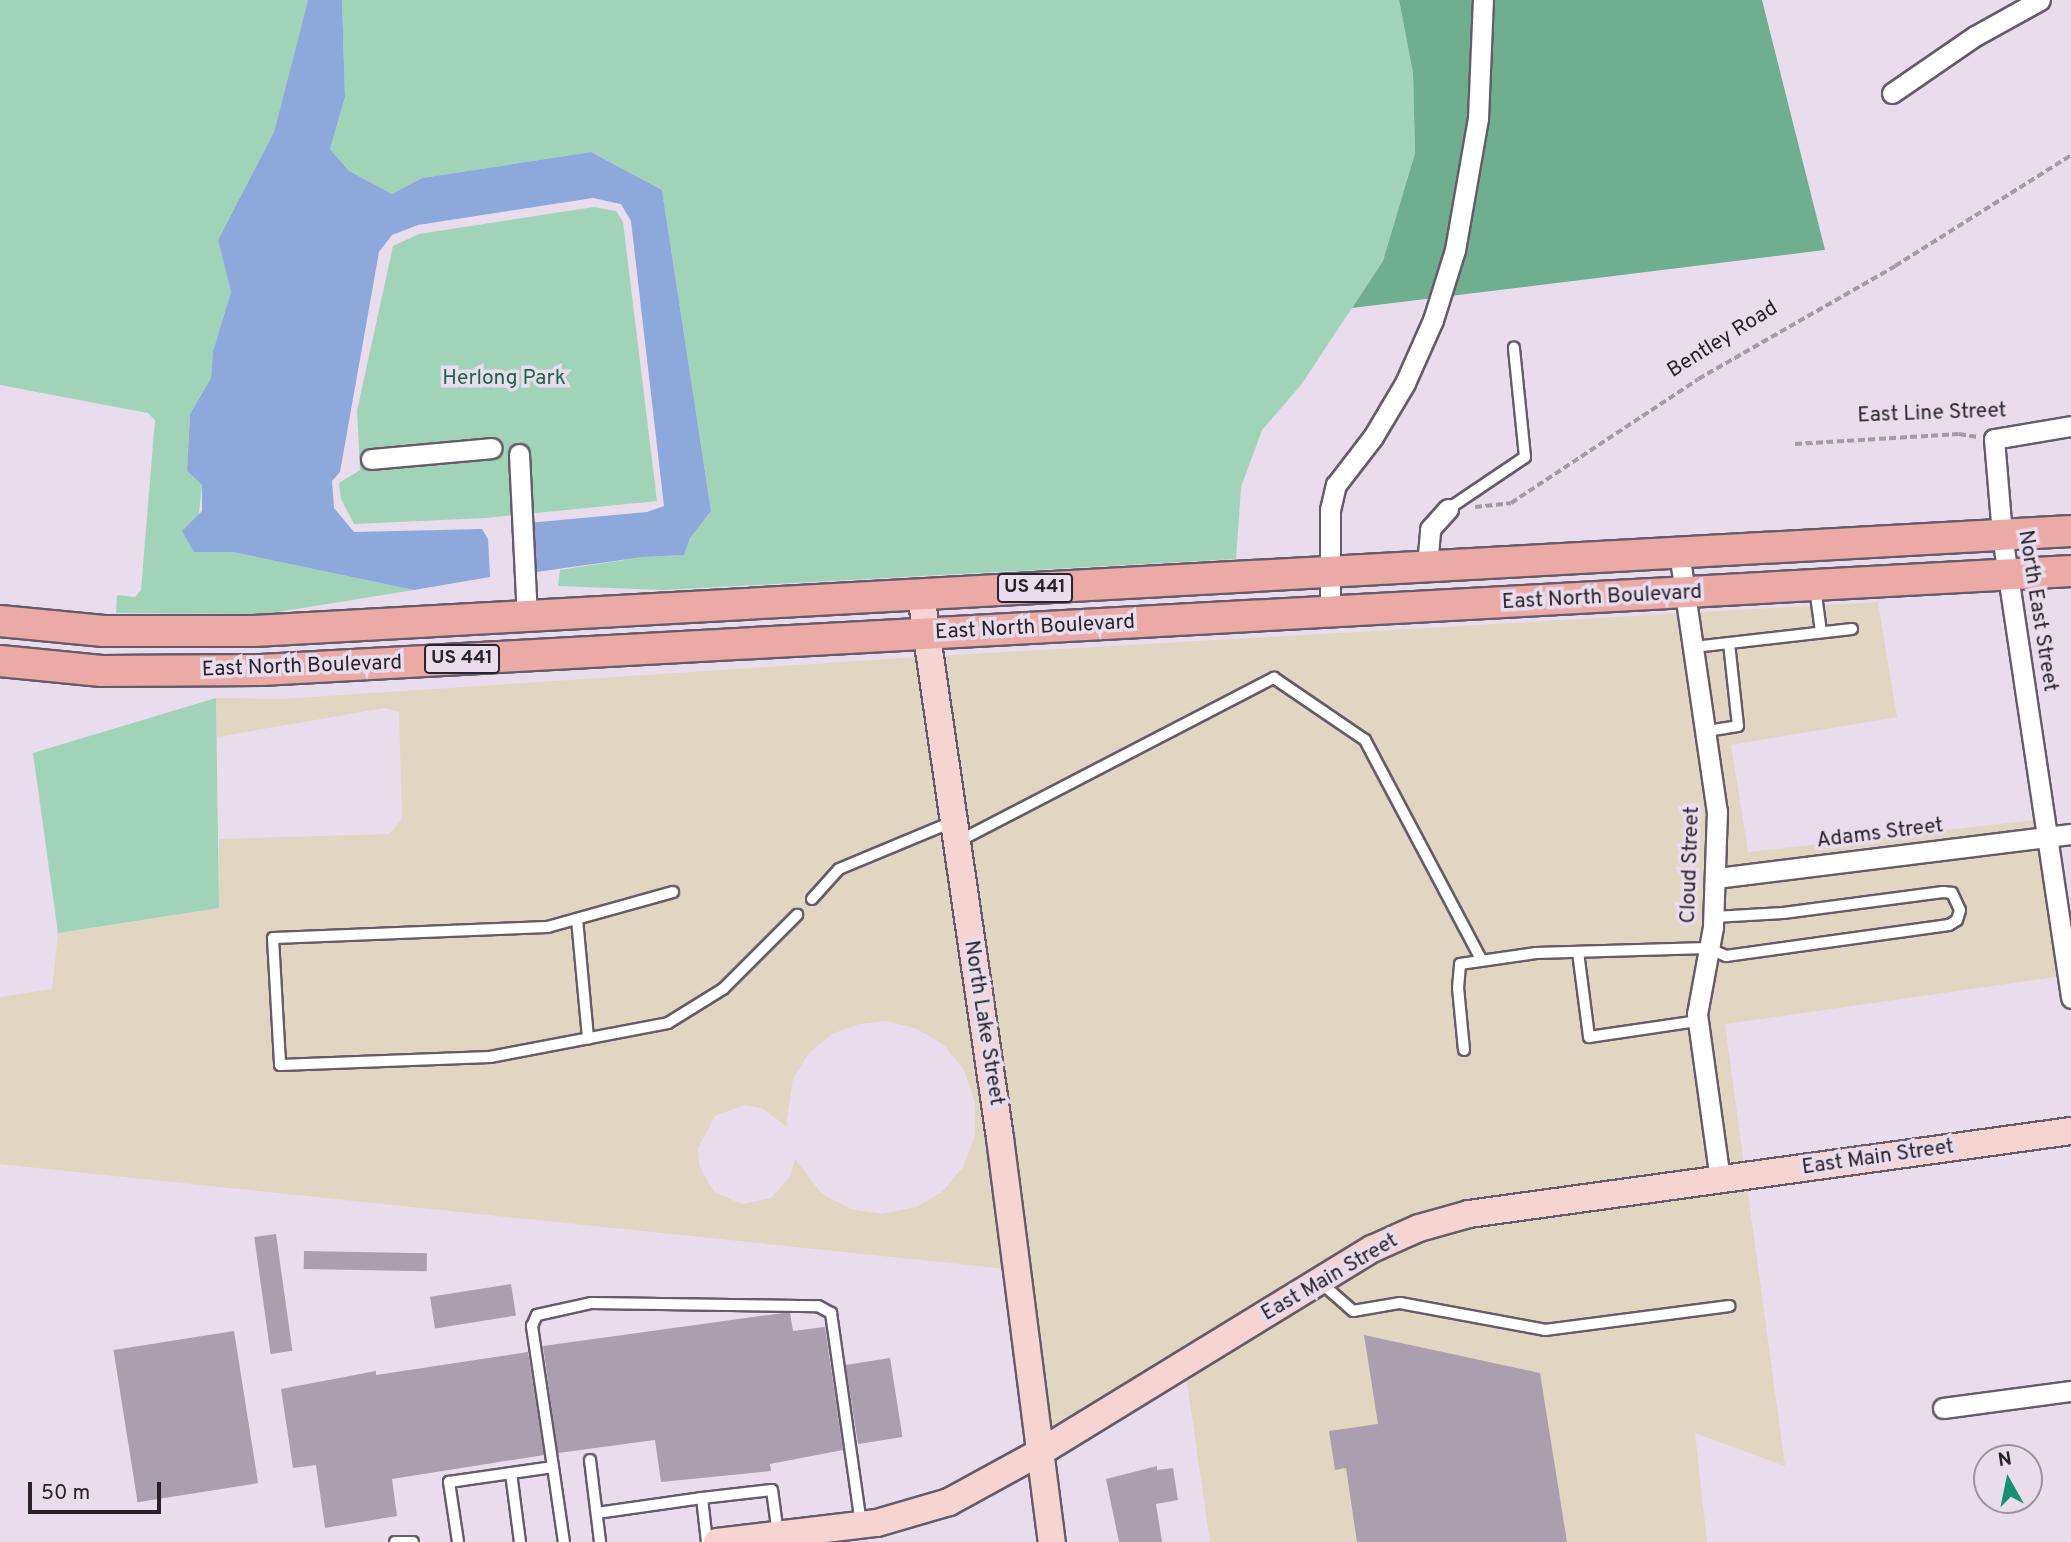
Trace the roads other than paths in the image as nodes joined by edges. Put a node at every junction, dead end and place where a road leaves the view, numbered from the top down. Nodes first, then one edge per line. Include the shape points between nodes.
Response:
1 (1483, 0) edge
2 (2040, 0) edge
3 (1892, 93) dead end
4 (1514, 348) dead end
5 (2071, 426) edge
6 (1994, 439) joint
7 (492, 448) dead end
8 (519, 454) dead end
9 (371, 459) dead end
10 (1448, 509) joint
11 (2071, 531) edge
12 (2002, 535) junction
13 (1679, 552) junction
14 (1427, 566) junction
15 (2071, 571) edge
16 (1328, 572) junction
17 (2009, 575) junction
18 (1815, 586) junction
19 (1685, 593) junction
20 (921, 595) junction
21 (1331, 612) junction
22 (527, 616) junction
23 (0, 621) edge
24 (1852, 629) dead end
25 (1821, 632) junction
26 (924, 634) junction
27 (1729, 643) junction
28 (1694, 647) junction
29 (528, 656) junction
30 (0, 661) edge
31 (1707, 730) junction
32 (954, 832) junction
33 (2071, 834) edge
34 (2049, 836) junction
35 (1717, 878) junction
36 (673, 892) dead end
37 (811, 899) dead end
38 (797, 915) dead end
39 (1714, 917) junction
40 (577, 919) junction
41 (1708, 948) junction
42 (1578, 952) junction
43 (1481, 959) junction
44 (2071, 998) edge
45 (1697, 1021) junction
46 (588, 1038) junction
47 (1464, 1050) dead end
48 (2071, 1132) edge
49 (1720, 1180) junction
50 (1320, 1282) junction
51 (1729, 1306) dead end
52 (2071, 1391) edge
53 (1942, 1408) dead end
54 (1042, 1451) junction
55 (590, 1460) dead end
56 (553, 1467) junction
57 (511, 1473) junction
58 (702, 1498) junction
59 (597, 1513) junction
60 (861, 1525) junction
61 (778, 1535) junction
62 (395, 1542) edge
63 (413, 1542) edge
64 (457, 1542) edge
65 (520, 1542) edge
66 (564, 1542) edge
67 (600, 1542) edge
68 (707, 1542) edge
69 (718, 1542) edge
70 (1052, 1542) edge

1 - 16 street via 1478,118 1455,250 1433,320 1405,383 1373,437 1336,485 1330,510
2 - 3 street via 1975,36
4 - 10 lane via 1525,457
5 - 6 street, East Line Street
6 - 12 street, North East Street
7 - 9 street
8 - 22 street
10 - 14 street via 1430,529
11 - 12 main road, East North Boulevard / US 441
12 - 13 main road, East North Boulevard / US 441
12 - 17 street, North East Street
13 - 14 main road, East North Boulevard / US 441
13 - 19 street, Cloud Street
14 - 16 main road, East North Boulevard / US 441
15 - 17 main road, East North Boulevard / US 441
16 - 20 main road, East North Boulevard / US 441
16 - 21 street
17 - 18 main road, East North Boulevard / US 441
17 - 34 street, North East Street
18 - 19 main road, East North Boulevard / US 441
18 - 25 lane
19 - 21 main road, East North Boulevard / US 441
19 - 28 street, Cloud Street
20 - 22 main road, East North Boulevard / US 441
20 - 26 main road, North Lake Street
21 - 26 main road, East North Boulevard / US 441
22 - 23 main road, East North Boulevard / US 441 via 176,632
22 - 29 main road
24 - 25 lane
25 - 27 lane
26 - 29 main road, East North Boulevard / US 441
26 - 32 main road, North Lake Street
27 - 28 lane
27 - 31 lane via 1738,726
28 - 31 street, Cloud Street
29 - 30 main road, East North Boulevard / US 441 via 176,672
31 - 35 street, Cloud Street via 1717,811
32 - 37 lane via 839,869
32 - 43 lane via 1274,678 1366,740
32 - 54 main road, North Lake Street
33 - 34 street, Adams Street
34 - 35 street, Adams Street
34 - 44 street, North East Street
35 - 39 street, Cloud Street
36 - 40 lane
38 - 46 lane via 723,989 668,1023
39 - 41 street, Cloud Street
39 - 41 lane via 1783,913 1943,892 1952,893 1960,910 1949,925 1726,956
40 - 46 lane
40 - 46 lane via 548,927 273,938 280,1065 490,1057
41 - 42 lane
41 - 45 street, Cloud Street
42 - 43 lane
42 - 45 lane via 1589,1037
43 - 47 lane via 1460,964
45 - 49 street, Cloud Street
48 - 49 main road, East Main Street
49 - 50 main road, East Main Street via 1469,1214 1407,1233
50 - 51 lane via 1353,1311 1400,1303 1545,1330
50 - 54 main road, East Main Street
52 - 53 street
54 - 60 main road, East Main Street via 949,1502
54 - 70 main road, North Lake Street
55 - 59 lane
56 - 57 lane
56 - 60 lane via 532,1325 537,1315 591,1303 818,1306 831,1313
56 - 66 lane
57 - 64 lane via 449,1482
57 - 65 lane
58 - 59 lane
58 - 61 lane via 772,1490
58 - 68 lane
59 - 67 lane
60 - 61 main road, East Main Street
61 - 69 main road, East Main Street
62 - 63 lane

